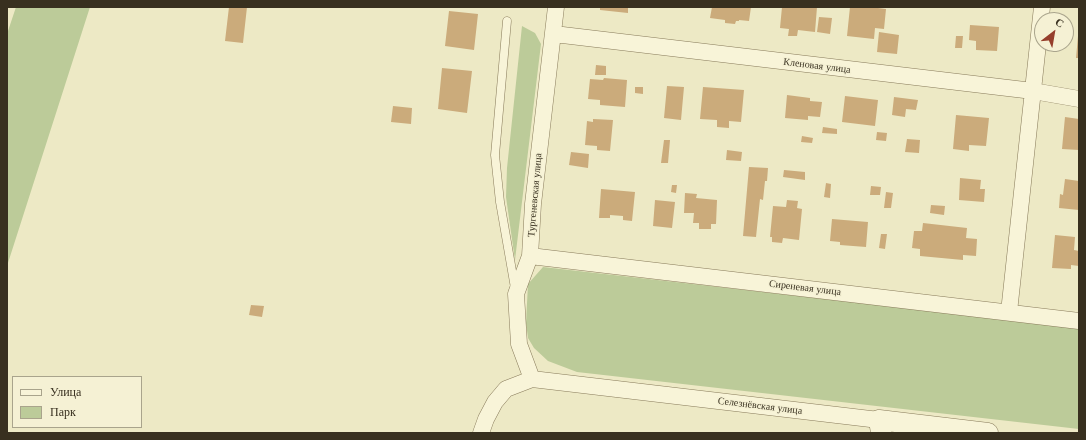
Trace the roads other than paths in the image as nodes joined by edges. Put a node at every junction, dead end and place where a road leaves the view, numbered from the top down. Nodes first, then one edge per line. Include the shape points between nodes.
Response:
1 (556, 7) edge
2 (1042, 7) edge
3 (507, 21) dead end
4 (554, 34) junction
5 (1033, 92) junction
6 (1079, 99) edge
7 (530, 256) junction
8 (516, 294) junction
9 (1009, 312) junction
10 (1079, 320) edge
11 (532, 379) junction
12 (880, 426) edge
13 (481, 433) edge
14 (988, 433) edge

1 - 4 street, Тургеневская улица
2 - 5 street
3 - 8 lane via 495,155 501,209
4 - 5 street, Кленовая улица
4 - 7 street, Тургеневская улица via 535,189
5 - 6 street, Кленовая улица
5 - 9 street
7 - 8 street, Тургеневская улица
7 - 9 street, Сиреневая улица
8 - 11 street, Тургеневская улица via 519,344
9 - 10 street, Сиреневая улица
11 - 12 street, Селезнёвская улица
11 - 13 street via 506,389 495,402
12 - 14 street, Селезнёвская улица

